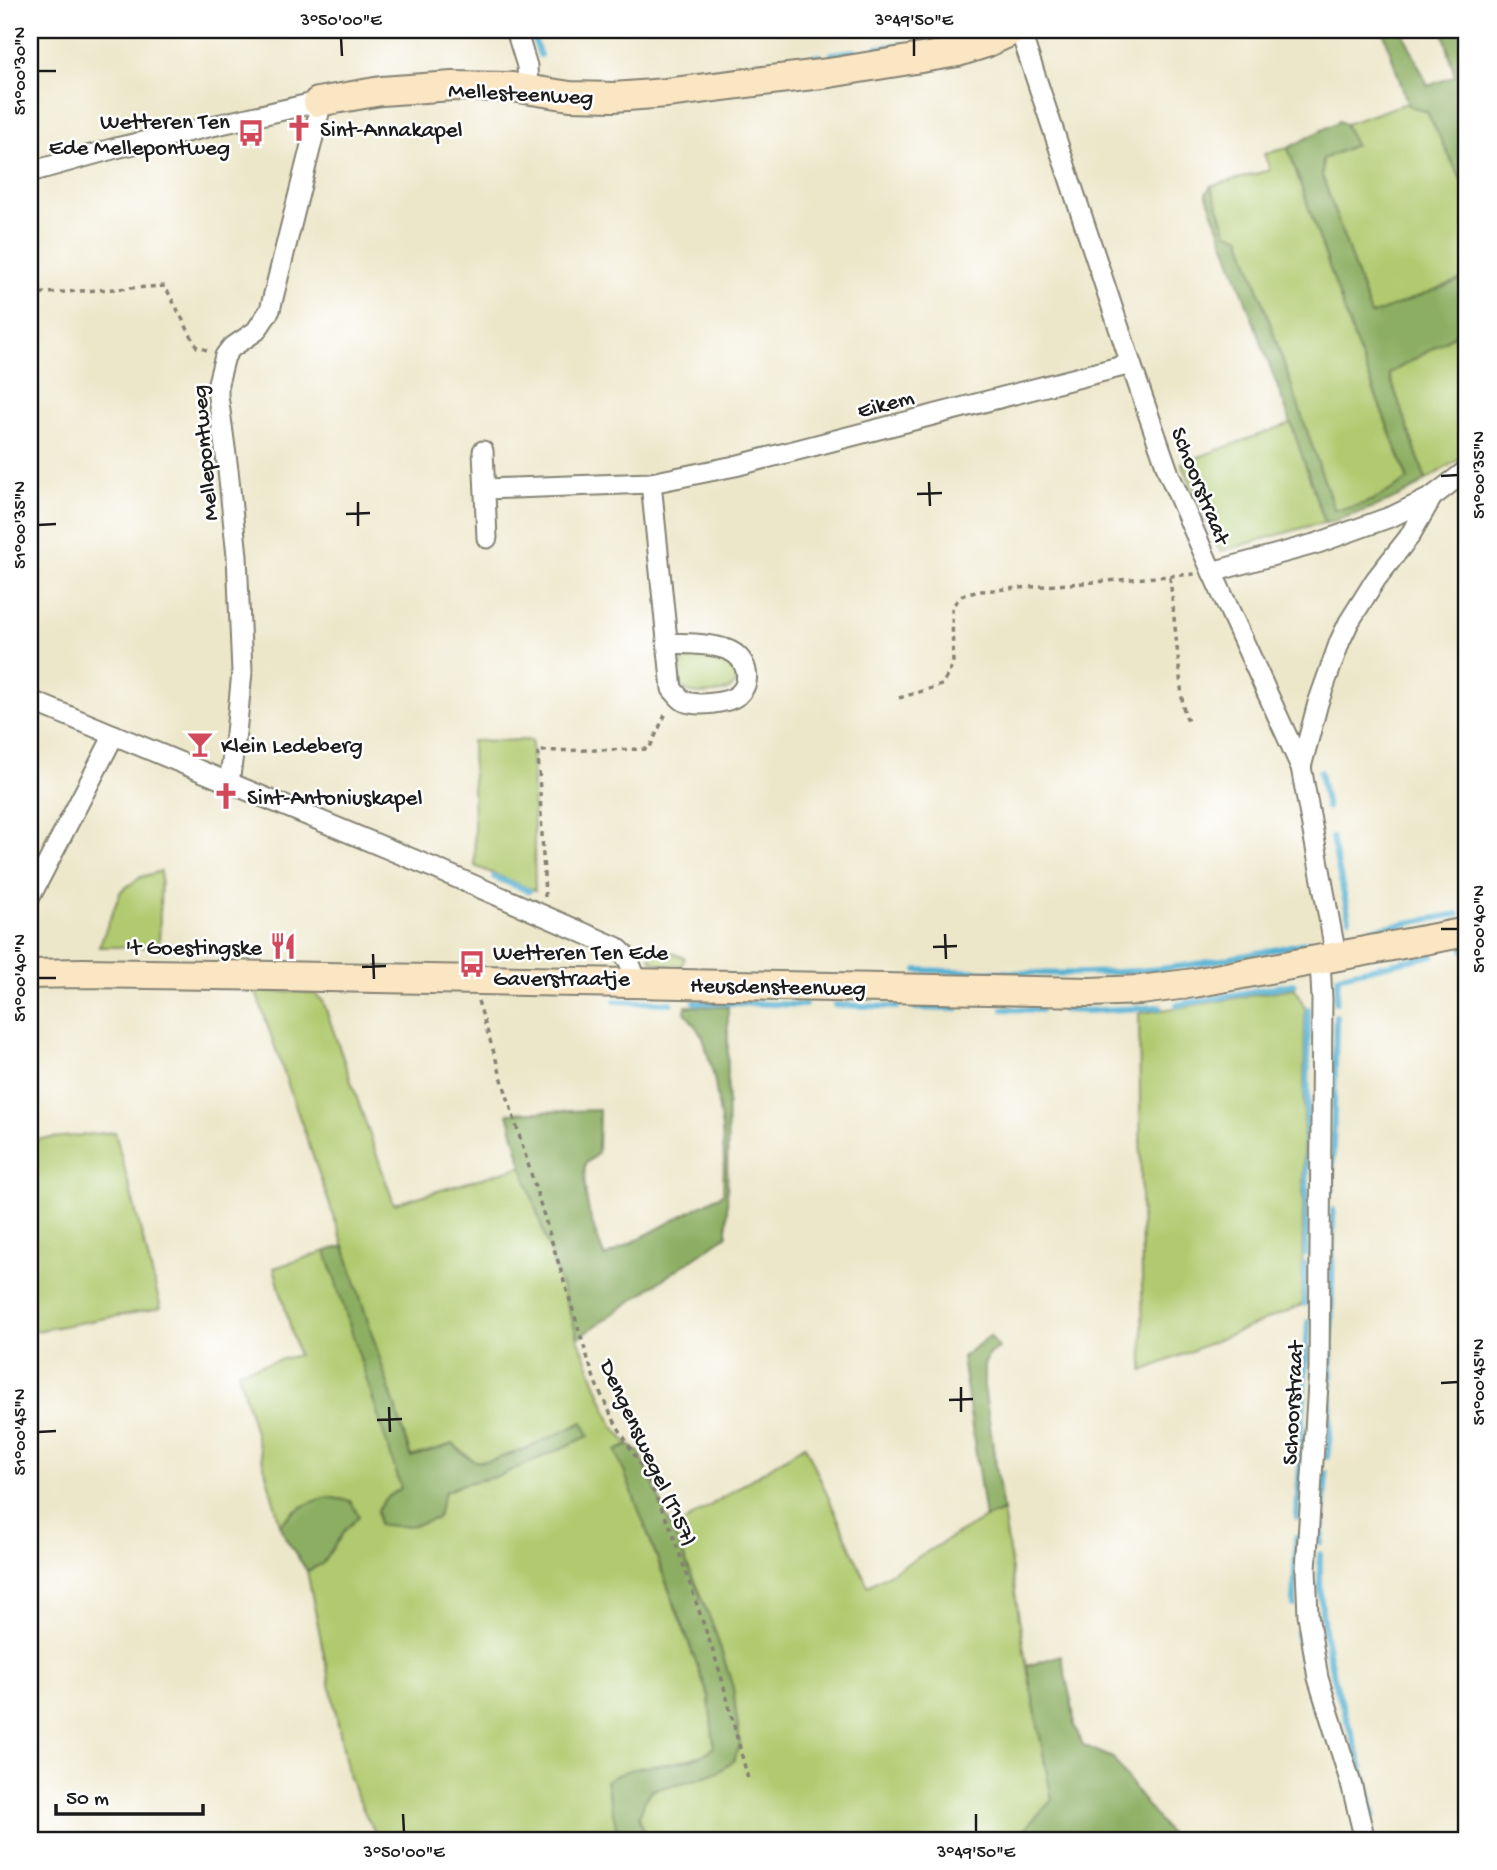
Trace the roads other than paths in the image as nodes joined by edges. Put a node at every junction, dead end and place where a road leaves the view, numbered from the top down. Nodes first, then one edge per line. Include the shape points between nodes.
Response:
1 (516, 30) edge
2 (1014, 30) edge
3 (1020, 30) edge
4 (528, 89) junction
5 (317, 102) junction
6 (30, 172) edge
7 (1130, 364) junction
8 (483, 451) dead end
9 (1467, 470) edge
10 (651, 483) junction
11 (485, 489) junction
12 (1432, 497) junction
13 (487, 538) dead end
14 (1212, 572) junction
15 (668, 643) junction
16 (30, 700) edge
17 (114, 735) junction
18 (1301, 767) junction
19 (229, 783) junction
20 (30, 897) edge
21 (1467, 932) edge
22 (1328, 958) junction
23 (30, 974) edge
24 (637, 983) junction
25 (1365, 1840) edge

1 - 4 street via 527,66
2 - 4 street, Mellesteenweg via 958,52 797,78 614,97
3 - 7 street, Schoorstraat
4 - 5 street, Mellesteenweg via 453,86
5 - 6 street, Mellesteenweg
5 - 19 street, Mellepontweg via 319,114 270,310 256,331 231,348 219,374 237,556 242,672
7 - 10 street, Eikem via 735,466
7 - 14 street, Schoorstraat via 1169,474
8 - 11 street
9 - 12 street
10 - 11 street, Eikem
10 - 15 street
11 - 13 street
12 - 14 street via 1318,543
12 - 18 street via 1344,630
14 - 18 street, Schoorstraat
15 - 15 street via 672,690 685,701 725,702 744,687 745,664 727,649
16 - 17 street
17 - 19 street
17 - 20 street
18 - 22 street, Schoorstraat
19 - 24 street via 616,947 625,953
21 - 22 street, Heusdensteenweg
22 - 24 street, Heusdensteenweg via 1142,990 1090,992
22 - 25 street, Schoorstraat via 1322,1013 1319,1369 1306,1569 1318,1678
23 - 24 street, Heusdensteenweg

